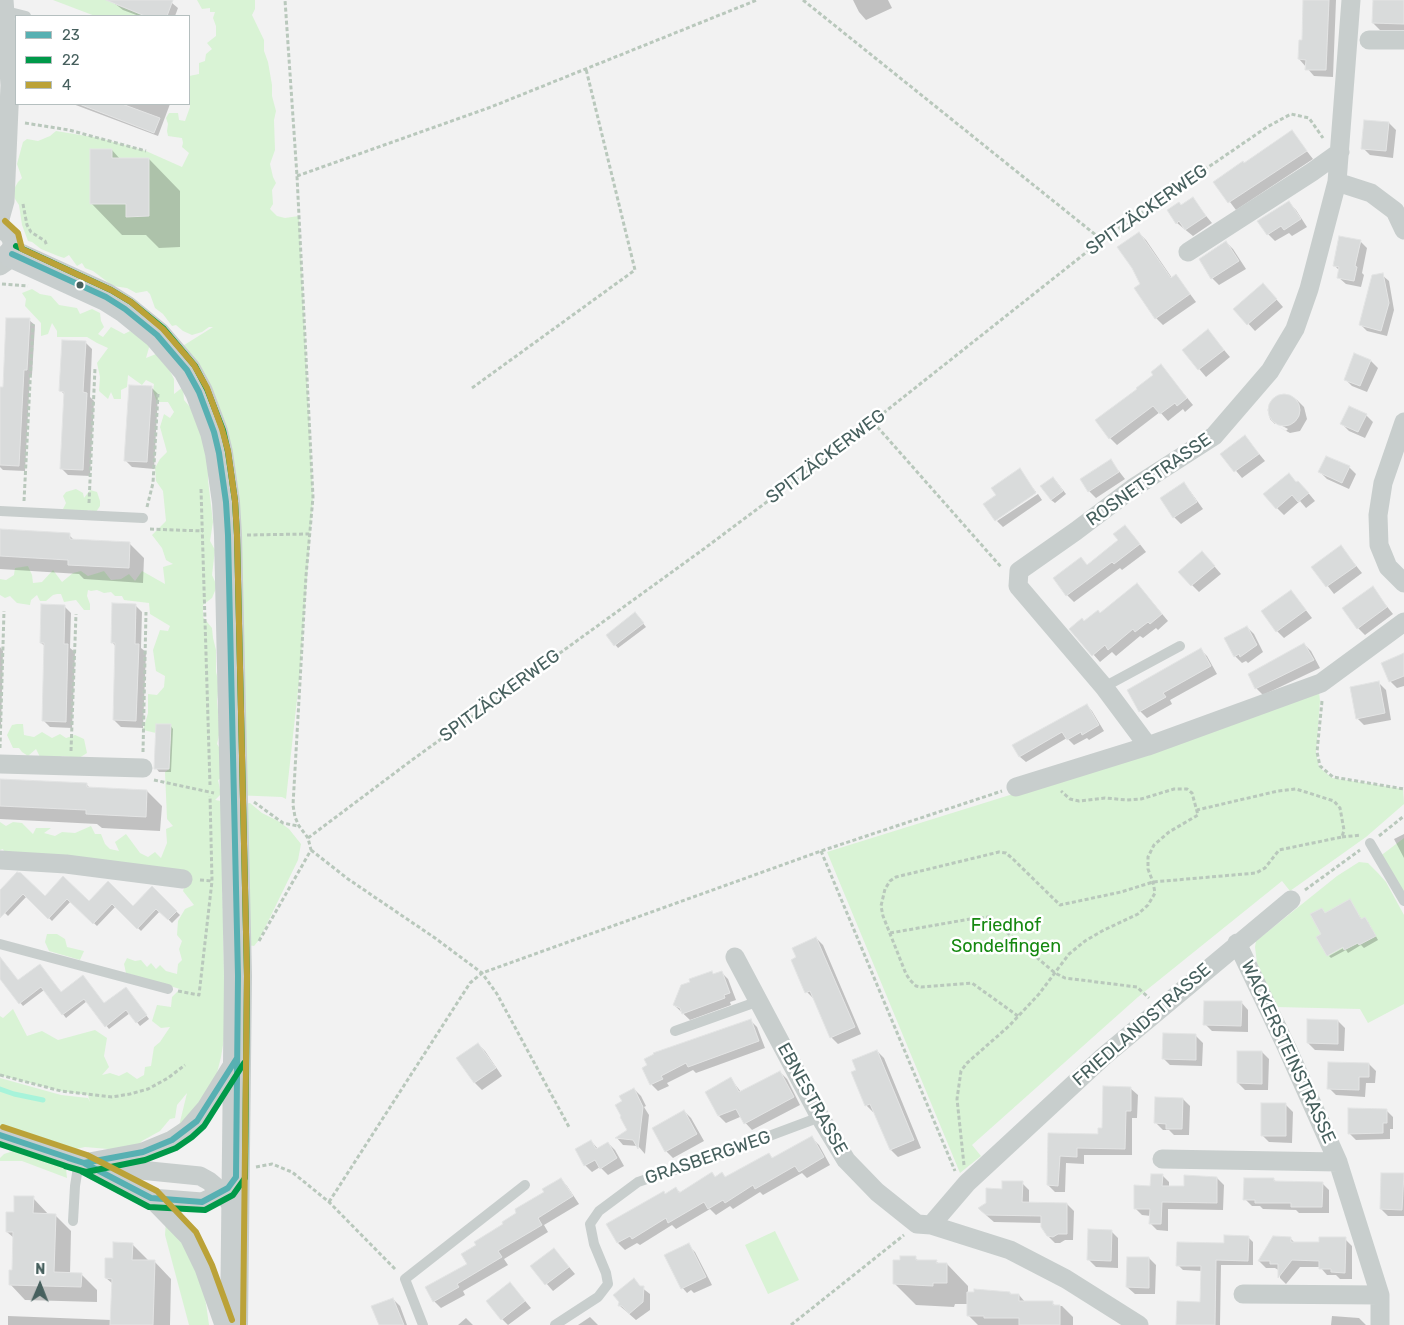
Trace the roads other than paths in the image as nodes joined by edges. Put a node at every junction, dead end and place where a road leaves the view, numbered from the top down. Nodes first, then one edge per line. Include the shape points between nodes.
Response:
1 (1351, 0) edge
2 (5, 7) edge
3 (22, 15) edge
4 (1369, 40) dead end
5 (1404, 40) edge
6 (5, 62) edge
7 (1340, 152) junction
8 (1337, 182) junction
9 (0, 220) edge
10 (0, 228) edge
11 (1404, 230) edge
12 (1188, 252) dead end
13 (6, 260) edge
14 (1404, 422) edge
15 (0, 511) edge
16 (143, 518) road end
17 (1404, 583) edge
18 (1404, 622) edge
19 (1180, 646) dead end
20 (1104, 687) junction
21 (1148, 746) junction
22 (0, 764) edge
23 (143, 768) road end
24 (1016, 787) road end
25 (1370, 843) road end
26 (0, 860) edge
27 (183, 879) dead end
28 (1291, 900) road end
29 (1404, 902) edge
30 (0, 944) edge
31 (1238, 944) junction
32 (735, 957) dead end
33 (168, 989) road end
34 (759, 1001) junction
35 (675, 1031) dead end
36 (237, 1058) junction
37 (820, 1117) junction
38 (0, 1135) edge
39 (1162, 1159) dead end
40 (81, 1162) junction
41 (1338, 1162) junction
42 (525, 1184) dead end
43 (238, 1187) junction
44 (151, 1198) junction
45 (73, 1221) dead end
46 (924, 1225) junction
47 (1243, 1294) dead end
48 (1380, 1295) junction
49 (224, 1325) edge
50 (234, 1325) edge
51 (423, 1325) edge
52 (555, 1325) edge
53 (1139, 1325) edge
54 (1380, 1325) edge

1 - 7 street
2 - 3 lane
2 - 6 street
4 - 5 street
6 - 9 street via 8,161
7 - 8 street
7 - 12 street
8 - 11 street via 1371,193 1395,211
8 - 20 street, ROSNETSTRASSE via 1298,321 1270,371 1214,436 1133,488 1019,571 1018,586
10 - 13 street via 11,238 13,248
13 - 36 street via 41,267 106,298 157,335 187,370 199,392 216,439 224,480 215,533 222,794 238,976
14 - 17 street via 1383,483 1378,515 1379,544 1388,567
15 - 16 lane
18 - 21 street via 1321,683
19 - 20 lane
20 - 21 street
21 - 24 street
22 - 23 street
25 - 29 lane
26 - 27 street via 66,864
28 - 31 street, FRIEDLANDSTRASSE
30 - 33 lane
31 - 41 street, WACKERSTEINSTRASSE
31 - 46 street, FRIEDLANDSTRASSE via 1103,1057
32 - 34 street, EBNESTRASSE
34 - 35 lane
34 - 37 street, EBNESTRASSE
36 - 40 street via 197,1121 187,1130 143,1152
36 - 43 street
37 - 46 street, EBNESTRASSE via 846,1160 877,1192
37 - 52 lane, GRASBERGWEG via 638,1182 599,1211 590,1224 608,1284 598,1297
38 - 40 street
39 - 41 street, WACKERSTEINSTRASSE
40 - 43 street via 126,1170 200,1176
40 - 44 street
40 - 45 lane via 75,1186
41 - 48 street, WACKERSTEINSTRASSE
42 - 51 lane via 405,1279
43 - 44 street via 202,1202
43 - 50 street
44 - 49 street via 189,1237
46 - 53 street, EBNESTRASSE via 1010,1250 1066,1279
47 - 48 street
48 - 54 street, WACKERSTEINSTRASSE

